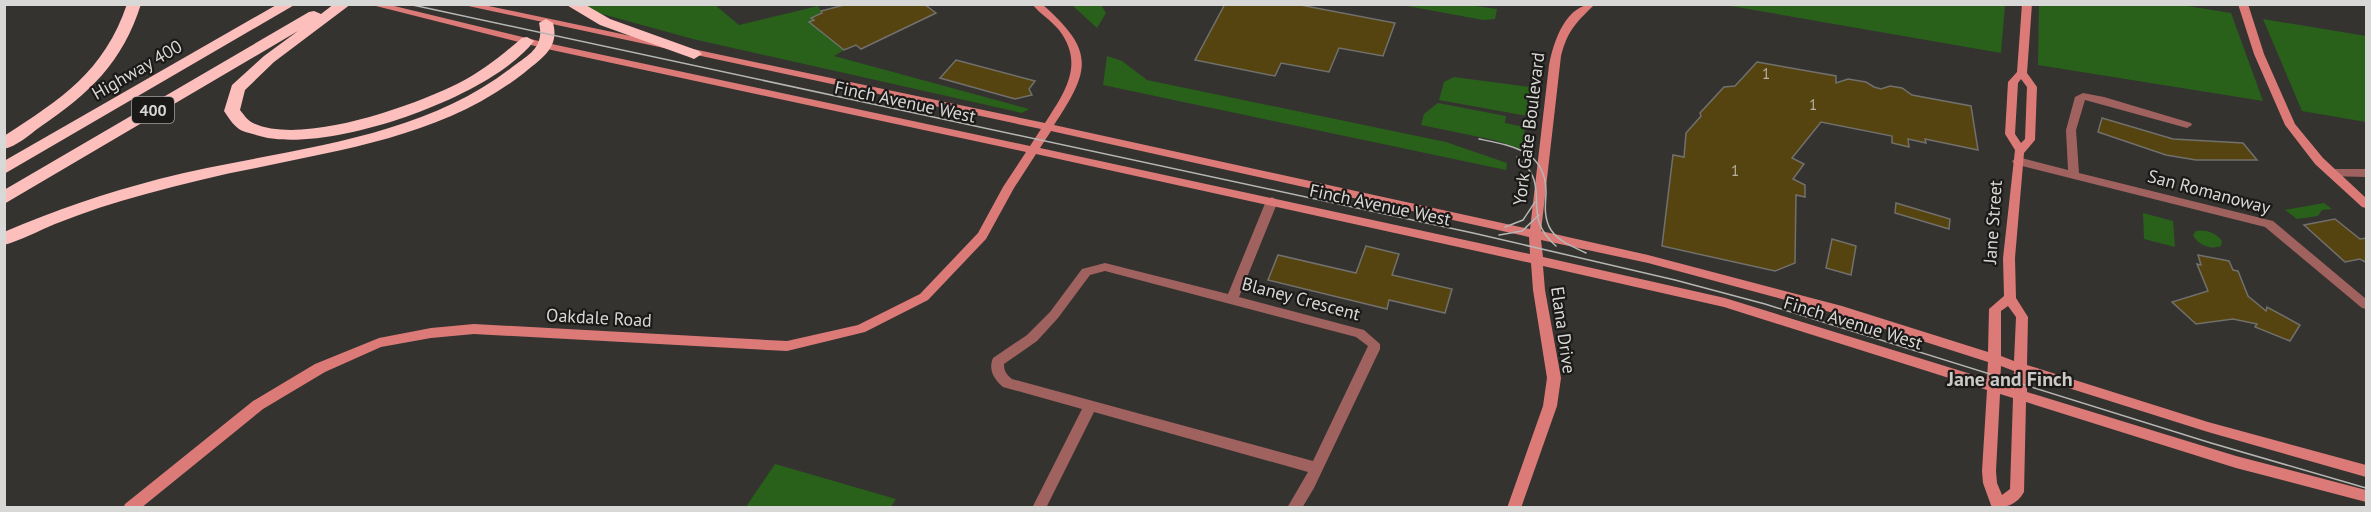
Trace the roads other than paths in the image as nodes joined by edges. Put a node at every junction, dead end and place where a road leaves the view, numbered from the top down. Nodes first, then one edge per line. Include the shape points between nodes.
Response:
1 (134, 4) edge
2 (331, 4) edge
3 (344, 4) edge
4 (372, 4) edge
5 (463, 4) edge
6 (572, 4) edge
7 (1036, 4) edge
8 (1591, 4) edge
9 (2027, 4) edge
10 (2243, 4) edge
11 (284, 7) edge
12 (546, 23) junction
13 (308, 25) junction
14 (527, 41) junction
15 (547, 46) junction
16 (694, 54) junction
17 (2022, 73) junction
18 (2011, 104) junction
19 (2031, 109) junction
20 (2187, 125) dead end
21 (1047, 128) junction
22 (4, 144) edge
23 (1034, 150) junction
24 (2019, 155) junction
25 (4, 169) edge
26 (2332, 173) junction
27 (2367, 173) edge
28 (2074, 176) junction
29 (4, 198) edge
30 (1272, 201) junction
31 (2367, 204) edge
32 (1534, 235) junction
33 (4, 239) edge
34 (1535, 259) junction
35 (2010, 298) junction
36 (1232, 299) junction
37 (2367, 305) edge
38 (1992, 358) junction
39 (2020, 367) junction
40 (1992, 387) junction
41 (2021, 395) junction
42 (1090, 406) junction
43 (1316, 468) junction
44 (2367, 471) edge
45 (2367, 496) edge
46 (1999, 506) edge
47 (130, 507) edge
48 (1039, 507) edge
49 (1294, 507) edge
50 (1514, 507) edge

1 - 22 highway via 107,63 73,97
2 - 13 highway, 400
3 - 13 highway
4 - 14 main road, Finch Avenue West
5 - 12 main road, Finch Avenue West
6 - 16 highway via 604,22
7 - 21 main road, Oakdale Road via 1061,26 1074,45 1078,66 1068,94
8 - 32 main road, York Gate Boulevard via 1569,22 1556,51
9 - 17 main road, Jane Street
10 - 26 main road via 2256,46 2288,120 2302,142
11 - 25 highway, Highway 400 / 400
12 - 15 highway via 550,36
12 - 16 main road, Finch Avenue West
13 - 14 highway via 238,88 232,111 245,126 270,134 308,135 396,114 464,87 493,70
13 - 29 highway, 400
14 - 15 main road, Finch Avenue West
15 - 23 main road, Finch Avenue West
15 - 33 highway via 488,93 408,129 126,193
16 - 21 main road, Finch Avenue West
17 - 18 main road, Jane Street via 2013,82
17 - 19 main road, Jane Street via 2032,87
18 - 19 main road
18 - 24 main road, Jane Street via 2010,134
19 - 24 main road, Jane Street via 2030,140
20 - 28 street via 2100,99 2080,97 2071,130
21 - 23 main road, Oakdale Road
21 - 32 main road, Finch Avenue West
23 - 30 main road, Finch Avenue West
23 - 47 main road, Oakdale Road via 982,236 924,297 861,328 787,346 474,329 378,343 320,369 258,405
24 - 28 street, San Romanoway
24 - 35 main road, Jane Street via 2009,258
26 - 27 street
26 - 31 main road
28 - 37 street, San Romanoway via 2269,224
30 - 34 main road, Finch Avenue West
30 - 36 street
32 - 34 main road, York Gate Boulevard
32 - 38 main road, Finch Avenue West via 1748,285
34 - 40 main road, Finch Avenue West via 1725,303
34 - 50 main road, Elana Drive via 1554,378 1550,406
35 - 38 main road, Jane Street via 1995,309
35 - 39 main road, Jane Street via 2022,317
36 - 42 street, Blaney Crescent via 1105,267 1086,272 1054,315 1032,338 1006,354 996,369 1008,383
36 - 43 street, Blaney Crescent via 1360,333 1374,344 1368,364
38 - 39 main road, Finch Avenue West
38 - 40 main road, Jane Street
39 - 41 main road, Jane Street
39 - 44 main road, Finch Avenue West via 2208,427
40 - 41 main road, Finch Avenue West
40 - 46 main road, Jane Street via 1990,483
41 - 45 main road, Finch Avenue West via 2236,462
41 - 46 main road, Jane Street via 2017,492
42 - 43 street, Blaney Crescent
42 - 48 street
43 - 49 street

